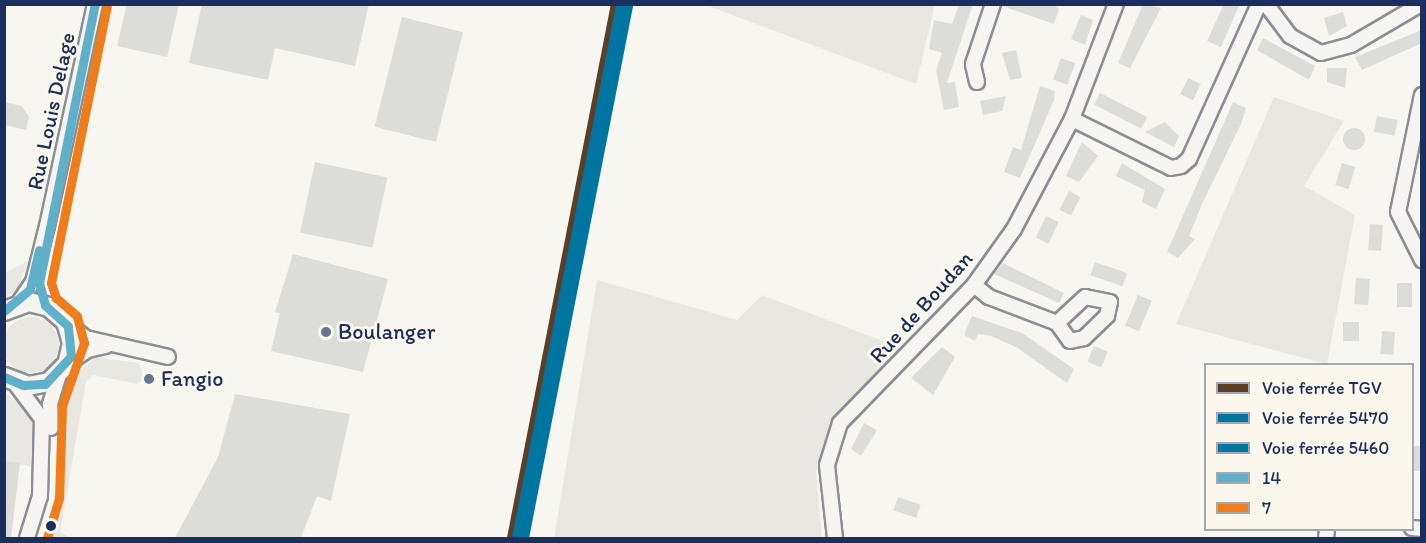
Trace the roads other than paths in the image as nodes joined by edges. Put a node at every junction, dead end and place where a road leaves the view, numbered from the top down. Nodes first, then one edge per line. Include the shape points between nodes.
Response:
1 (95, 4) edge
2 (993, 4) edge
3 (1259, 4) edge
4 (1266, 4) edge
5 (1421, 4) edge
6 (1113, 5) edge
7 (976, 82) dead end
8 (1422, 95) edge
9 (1072, 119) junction
10 (47, 226) junction
11 (1422, 260) edge
12 (974, 285) junction
13 (45, 305) junction
14 (11, 308) edge
15 (66, 322) junction
16 (1057, 323) dead end
17 (132, 349) junction
18 (168, 357) dead end
19 (63, 369) junction
20 (10, 380) edge
21 (27, 538) edge
22 (35, 538) edge
23 (835, 538) edge

1 - 10 street, Rue Louis Delage
2 - 7 street via 973,64
3 - 9 street via 1189,159 1181,166 1170,168
4 - 5 street via 1290,36 1321,53 1352,45
6 - 9 street, Rue de Boudan
8 - 11 street via 1398,212
9 - 12 street, Rue de Boudan via 1039,189
10 - 13 street, Rue Louis Delage via 39,284
10 - 14 street, Rue Louis Delage via 33,282
12 - 16 street via 989,297
12 - 23 street, Rue de Boudan via 840,423 827,465
13 - 14 street
13 - 15 street
15 - 17 street via 86,338
15 - 19 street via 72,343
17 - 18 street
17 - 19 street via 88,350
19 - 20 street via 41,385
19 - 22 street via 50,404 47,497
20 - 21 street via 42,419 40,496

